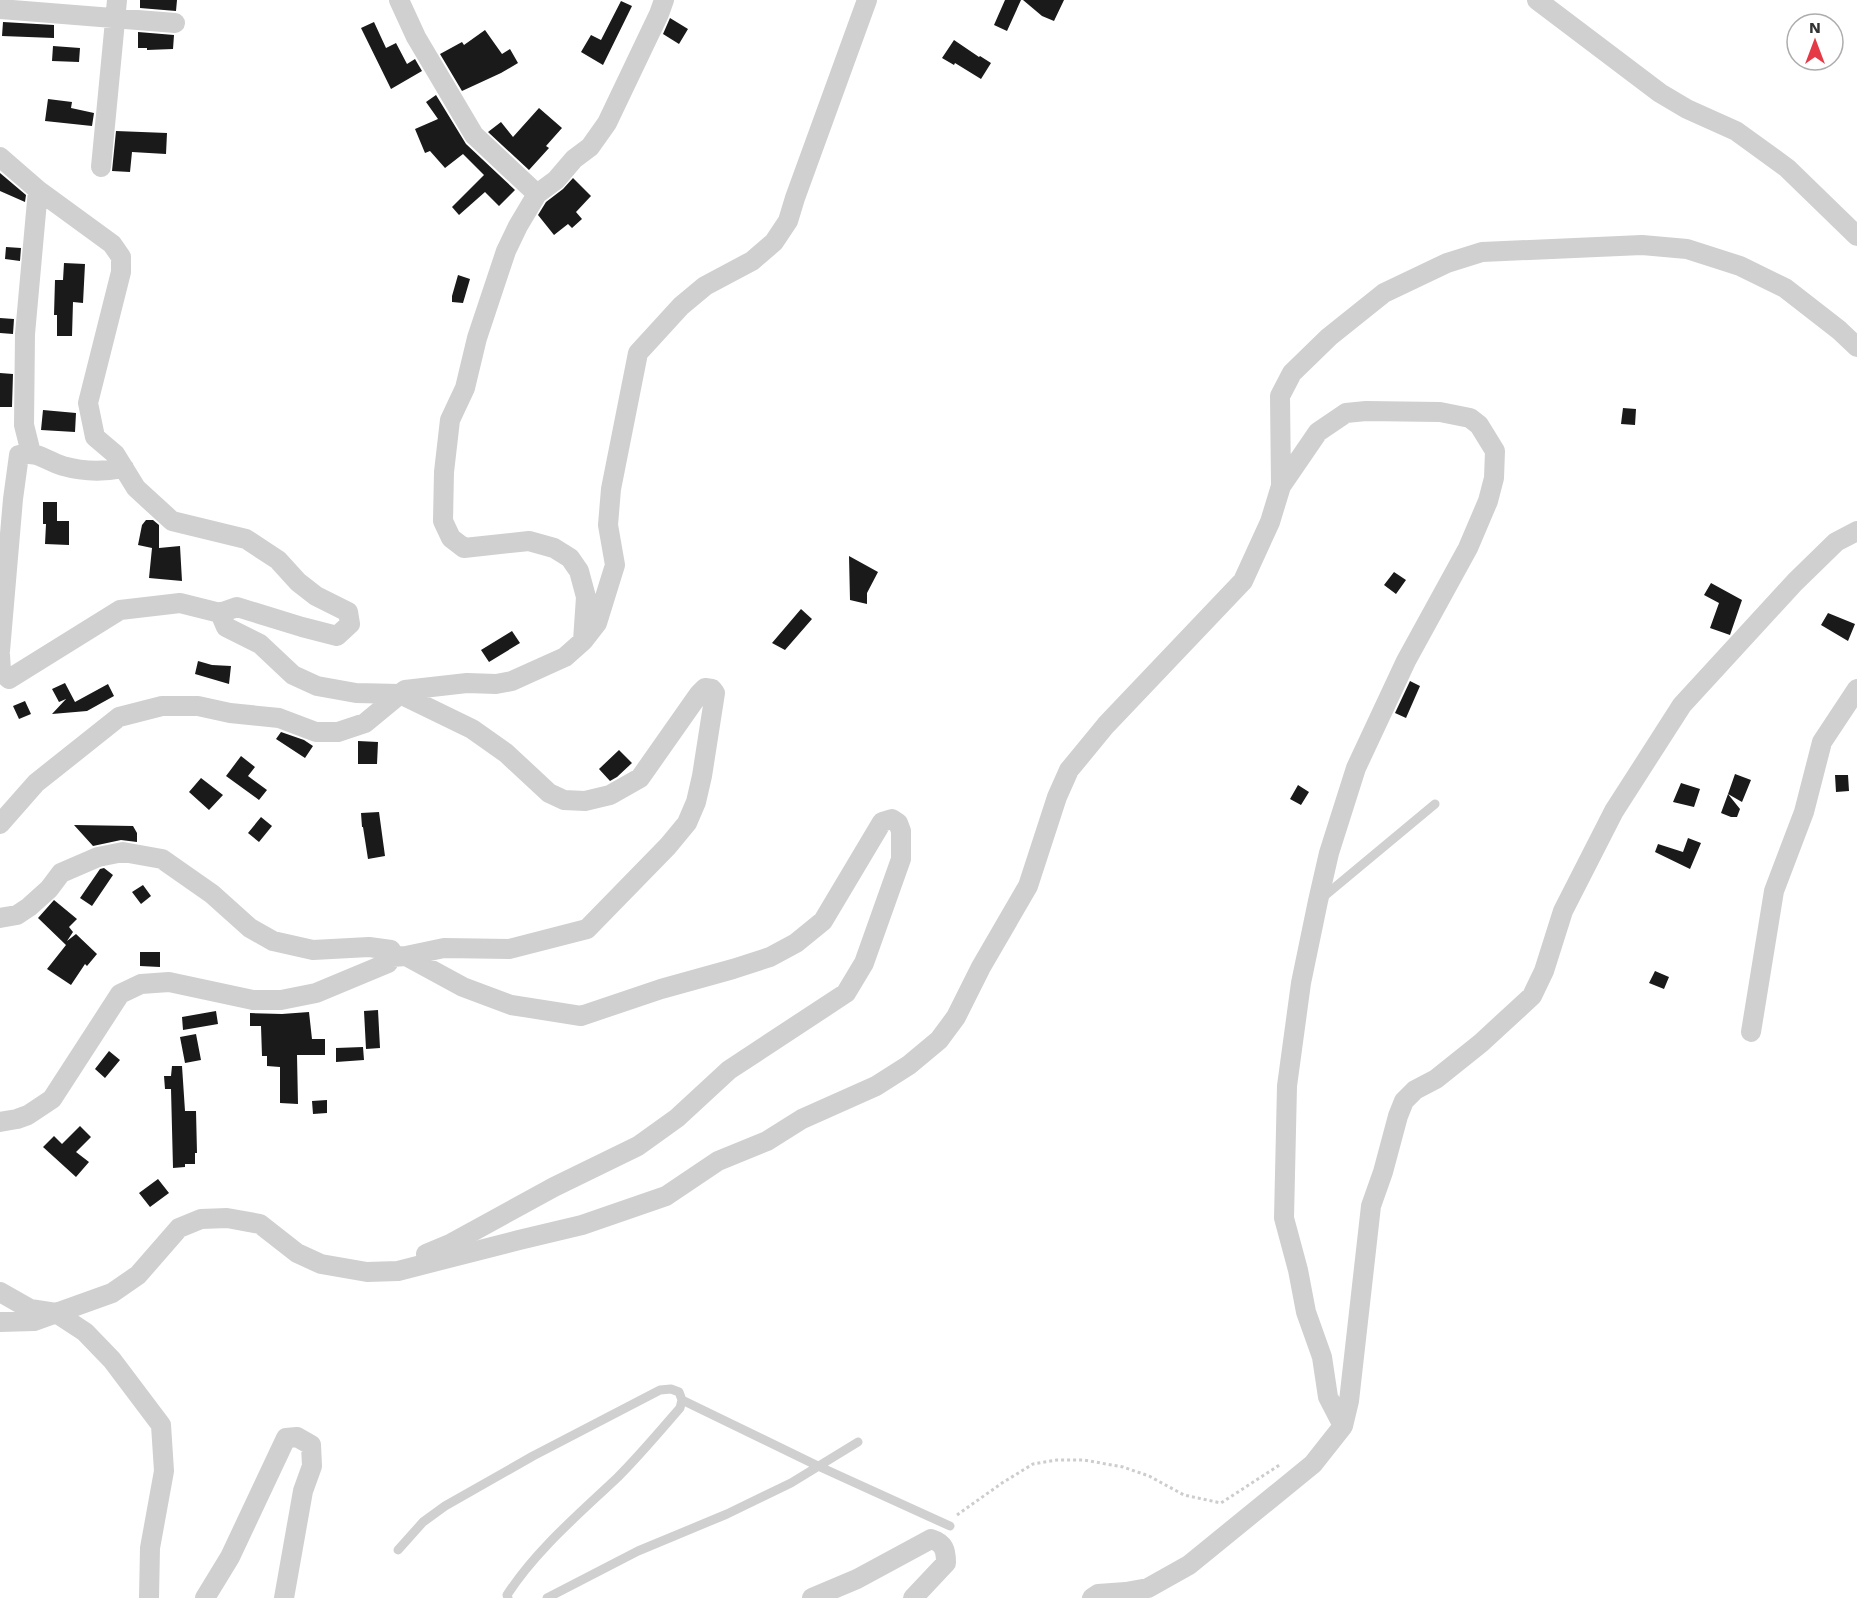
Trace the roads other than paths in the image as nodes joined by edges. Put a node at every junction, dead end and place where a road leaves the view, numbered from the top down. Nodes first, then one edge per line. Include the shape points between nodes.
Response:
1 (399, 0) edge
2 (664, 0) edge
3 (867, 0) edge
4 (1537, 0) edge
5 (0, 9) edge
6 (116, 9) edge
7 (175, 23) dead end
8 (0, 157) edge
9 (101, 167) dead end
10 (38, 190) junction
11 (537, 194) junction
12 (1857, 236) edge
13 (1857, 347) edge
14 (32, 453) junction
15 (124, 468) junction
16 (1281, 486) junction
17 (1857, 531) edge
18 (220, 613) junction
19 (583, 641) junction
20 (0, 653) edge
21 (1857, 689) edge
22 (400, 694) junction
23 (1435, 804) dead end
24 (0, 824) edge
25 (1318, 901) junction
26 (0, 918) edge
27 (399, 956) junction
28 (1750, 1032) dead end
29 (0, 1122) edge
30 (385, 1272) junction
31 (0, 1292) edge
32 (56, 1312) junction
33 (0, 1322) edge
34 (682, 1400) junction
35 (1343, 1426) junction
36 (858, 1442) dead end
37 (818, 1466) junction
38 (950, 1526) road end
39 (398, 1550) dead end
40 (149, 1598) edge
41 (205, 1598) edge
42 (284, 1598) edge
43 (508, 1598) edge
44 (548, 1598) edge
45 (812, 1598) edge
46 (913, 1598) edge
47 (1092, 1598) edge

1 - 11 street via 416,37 474,135
2 - 11 street via 607,123 590,147
3 - 19 street via 788,221 774,242 752,261 705,286 681,306 638,353 611,489 608,525 615,565 597,622
4 - 12 street via 1660,93 1736,131 1787,168
5 - 6 street
6 - 7 street
6 - 9 street
8 - 10 street
10 - 14 street via 25,346 24,424
10 - 15 street via 112,244 121,257 121,272 88,403 95,437
11 - 19 street via 506,251 465,388 450,420 443,521 451,538 464,548 529,541 554,548 570,558 579,571 586,597
13 - 16 street via 1785,288 1740,266 1687,249 1642,244 1482,252 1447,262 1384,293 1292,373 1280,396
14 - 15 street via 64,466 101,472
14 - 20 street via 19,455
15 - 18 street via 136,488 172,521 246,539 278,560 316,596 348,612 350,624 337,636 237,607
16 - 25 street via 1318,432 1346,413 1440,412 1470,418 1479,424 1495,451 1494,478 1479,525 1406,662 1356,768
16 - 30 street via 1243,580 1106,725 1069,770 1028,886 956,1017 939,1040 876,1086 718,1161 666,1196 582,1225
17 - 35 street via 1836,542 1795,582 1682,705 1614,812 1563,911 1532,996 1481,1043 1404,1101 1371,1206
18 - 20 street via 180,603 120,610 9,679 2,671
18 - 22 street via 226,627 260,644 293,675 317,686 356,693
19 - 22 street via 565,657 512,681 405,690
21 - 28 street via 1822,742 1804,812 1774,891
22 - 24 street via 365,723 338,732 316,732 279,718 198,706 162,706 119,717 36,783
22 - 27 street via 472,729 506,753 549,793 564,800 585,801 610,795 640,778 699,694 705,688 715,693 702,776 687,824 587,929 509,949 444,948
23 - 25 lane
25 - 35 street via 1301,983 1287,1086 1284,1218 1306,1312 1322,1357 1328,1397
26 - 27 street via 17,915 30,907 61,873 98,857 123,852 162,859 212,894 250,928 273,941 313,950 369,947 391,950
27 - 29 street via 316,993 281,1000 253,1000 169,982 141,984 120,994 52,1099 28,1115
27 - 30 street via 511,1005 581,1016 770,957 796,942 823,921 882,822 892,819 901,831 901,859 864,963 846,993 729,1070 638,1146 450,1244
30 - 32 street via 321,1264 297,1253 260,1224 227,1218 201,1219 179,1228 138,1275 111,1293
31 - 32 street via 30,1309
32 - 33 street via 34,1321
32 - 40 street via 85,1332 112,1360 160,1425 164,1471 150,1548
34 - 37 lane
34 - 39 lane via 679,1392 660,1390 533,1456 445,1506 423,1522
34 - 43 lane via 680,1408 621,1473 522,1573
35 - 47 street via 1313,1464 1189,1565 1148,1588
36 - 37 lane
37 - 38 lane
37 - 44 lane via 738,1509 638,1551
41 - 42 street via 230,1557 286,1438 297,1437 311,1445 312,1466 303,1491
45 - 46 street via 931,1539 939,1541 946,1550 946,1563

